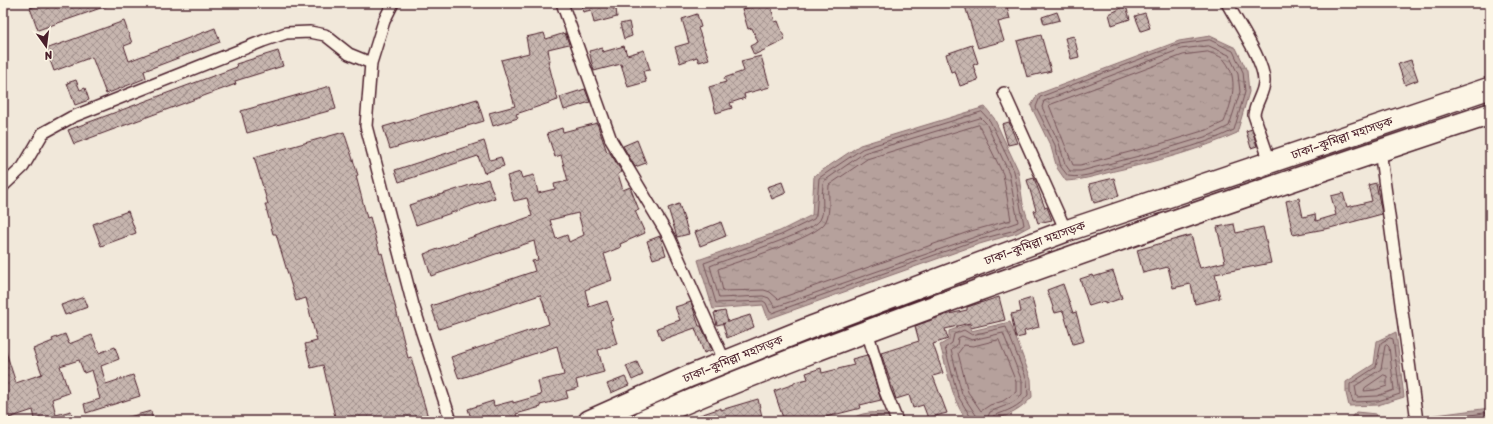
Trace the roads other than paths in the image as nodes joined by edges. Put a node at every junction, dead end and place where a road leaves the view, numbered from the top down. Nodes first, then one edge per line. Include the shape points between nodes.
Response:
1 (392, 3) edge
2 (562, 3) edge
3 (1227, 3) edge
4 (370, 63) junction
5 (1490, 88) edge
6 (1004, 93) dead end
7 (1490, 114) edge
8 (1380, 150) junction
9 (1270, 162) junction
10 (3, 186) edge
11 (1142, 206) junction
12 (1151, 228) junction
13 (1066, 231) junction
14 (867, 332) junction
15 (725, 362) junction
16 (451, 421) edge
17 (589, 421) edge
18 (643, 421) edge
19 (897, 421) edge
20 (1417, 421) edge

1 - 4 street
2 - 15 street via 611,140 669,237
3 - 9 street via 1263,70 1264,83 1254,115
4 - 10 street via 349,54 325,35 310,32 286,33 72,117 43,133 23,167
4 - 16 street via 366,126 413,305
5 - 9 highway, ঢাকা–কুমিল্লা মহাসড়ক
6 - 13 street
7 - 8 highway, ঢাকা–কুমিল্লা মহাসড়ক
8 - 12 highway, ঢাকা–কুমিল্লা মহাসড়ক
8 - 20 street
9 - 11 highway, ঢাকা–কুমিল্লা মহাসড়ক
11 - 12 highway
11 - 13 highway, ঢাকা–কুমিল্লা মহাসড়ক
12 - 14 highway, ঢাকা–কুমিল্লা মহাসড়ক
13 - 15 highway, ঢাকা–কুমিল্লা মহাসড়ক
14 - 18 highway, ঢাকা–কুমিল্লা মহাসড়ক via 695,398
14 - 19 street
15 - 17 highway, ঢাকা–কুমিল্লা মহাসড়ক

